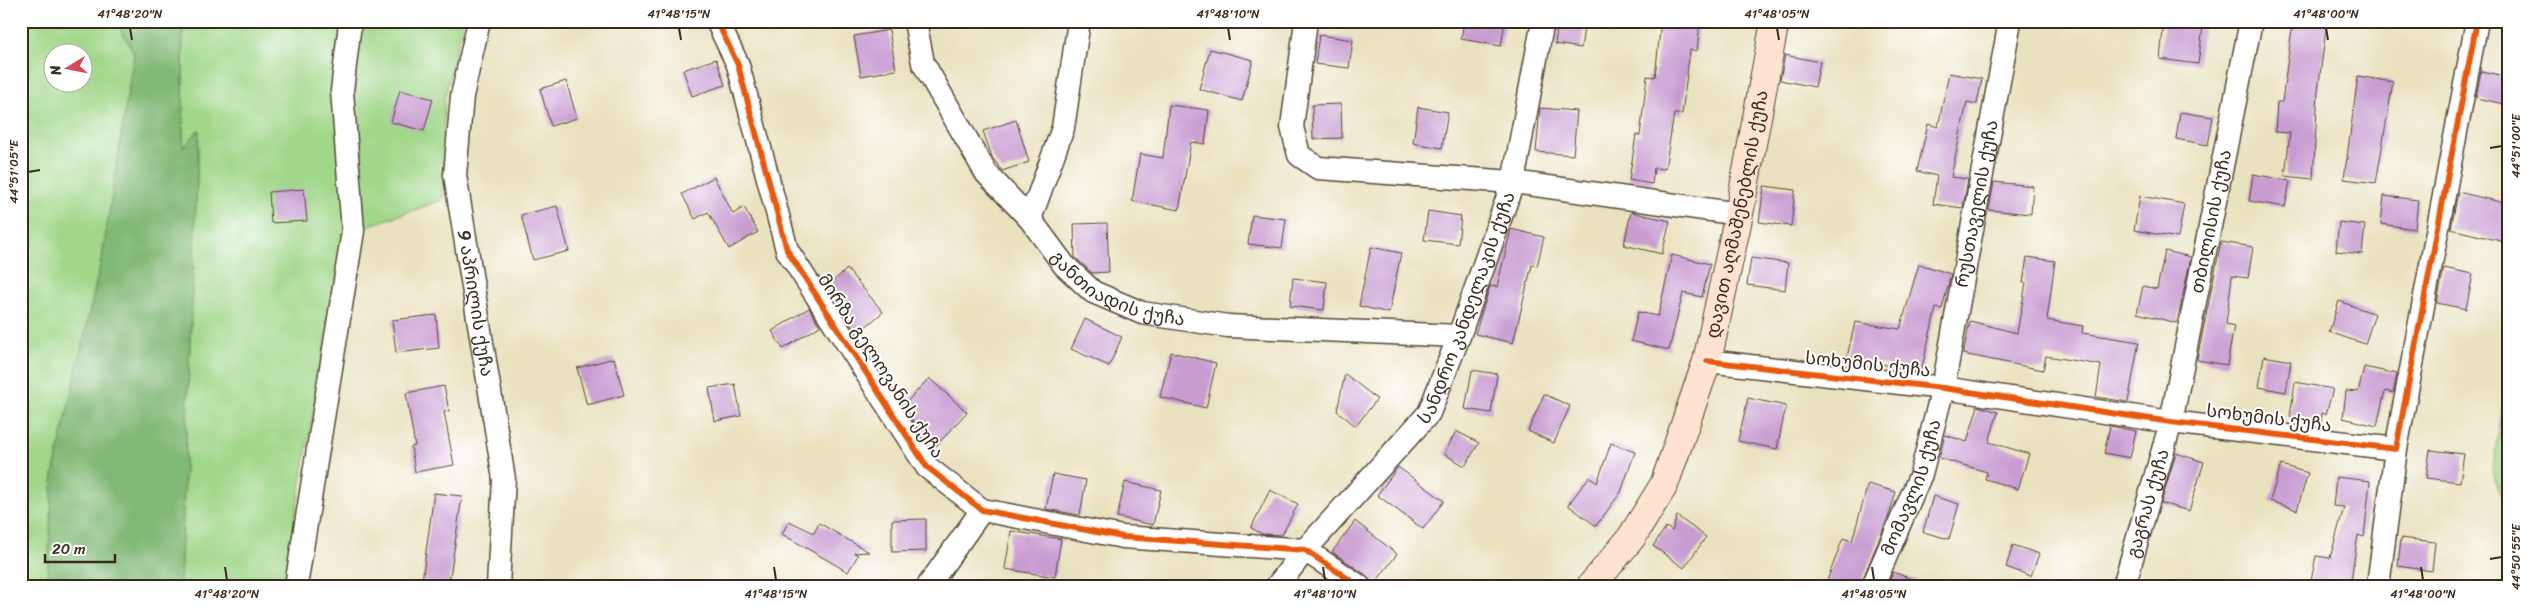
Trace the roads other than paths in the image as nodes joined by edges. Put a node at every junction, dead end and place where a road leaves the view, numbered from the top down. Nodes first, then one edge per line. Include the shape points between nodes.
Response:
1 (479, 21) edge
2 (717, 21) edge
3 (915, 21) edge
4 (1079, 21) edge
5 (1306, 21) edge
6 (1543, 21) edge
7 (1775, 21) edge
8 (2010, 21) edge
9 (2250, 21) edge
10 (2477, 21) edge
11 (350, 23) dead end
12 (1513, 182) junction
13 (1739, 214) junction
14 (1030, 219) junction
15 (1459, 336) junction
16 (1707, 361) junction
17 (1943, 388) junction
18 (2171, 422) junction
19 (2396, 449) junction
20 (982, 510) junction
21 (1305, 550) junction
22 (296, 586) edge
23 (498, 586) edge
24 (928, 586) edge
25 (1277, 586) edge
26 (1359, 586) edge
27 (1591, 586) edge
28 (1873, 586) edge
29 (2124, 586) edge
30 (2378, 586) edge

1 - 23 street, 9 აპრილის ქუჩა via 462,96 455,175 504,479
2 - 20 street, მირზა გელოვანის ქუჩა via 738,65 787,250 927,467
3 - 14 street, განთიადის ქუჩა via 923,63 986,173
4 - 14 street via 1063,128
5 - 12 street via 1292,127 1299,155 1318,168
6 - 12 street, სანდრო კანდელაკის ქუჩა
7 - 13 street, დავით აღმაშენებლის ქუჩა
8 - 17 street, რუსთაველის ქუჩა
9 - 18 street, თბილისის ქუჩა
10 - 19 street
11 - 22 street via 342,91 353,232
12 - 13 street
12 - 15 street, სანდრო კანდელაკის ქუჩა
13 - 16 street, დავით აღმაშენებლის ქუჩა
14 - 15 street, განთიადის ქუჩა via 1064,265 1093,292 1142,313 1228,326
15 - 21 street, სანდრო კანდელაკის ქუჩა via 1429,413
16 - 17 street, სოხუმის ქუჩა
16 - 27 street, დავით აღმაშენებლის ქუჩა via 1664,485 1631,538
17 - 18 street, სოხუმის ქუჩა
17 - 28 street, მომავლის ქუჩა via 1920,474
18 - 19 street, სოხუმის ქუჩა
18 - 29 street, გაგრას ქუჩა
19 - 30 street
20 - 21 street, მირზა გელოვანის ქუჩა via 1123,537
20 - 24 street
21 - 25 street, სანდრო კანდელაკის ქუჩა
21 - 26 street, მირზა გელოვანის ქუჩა

